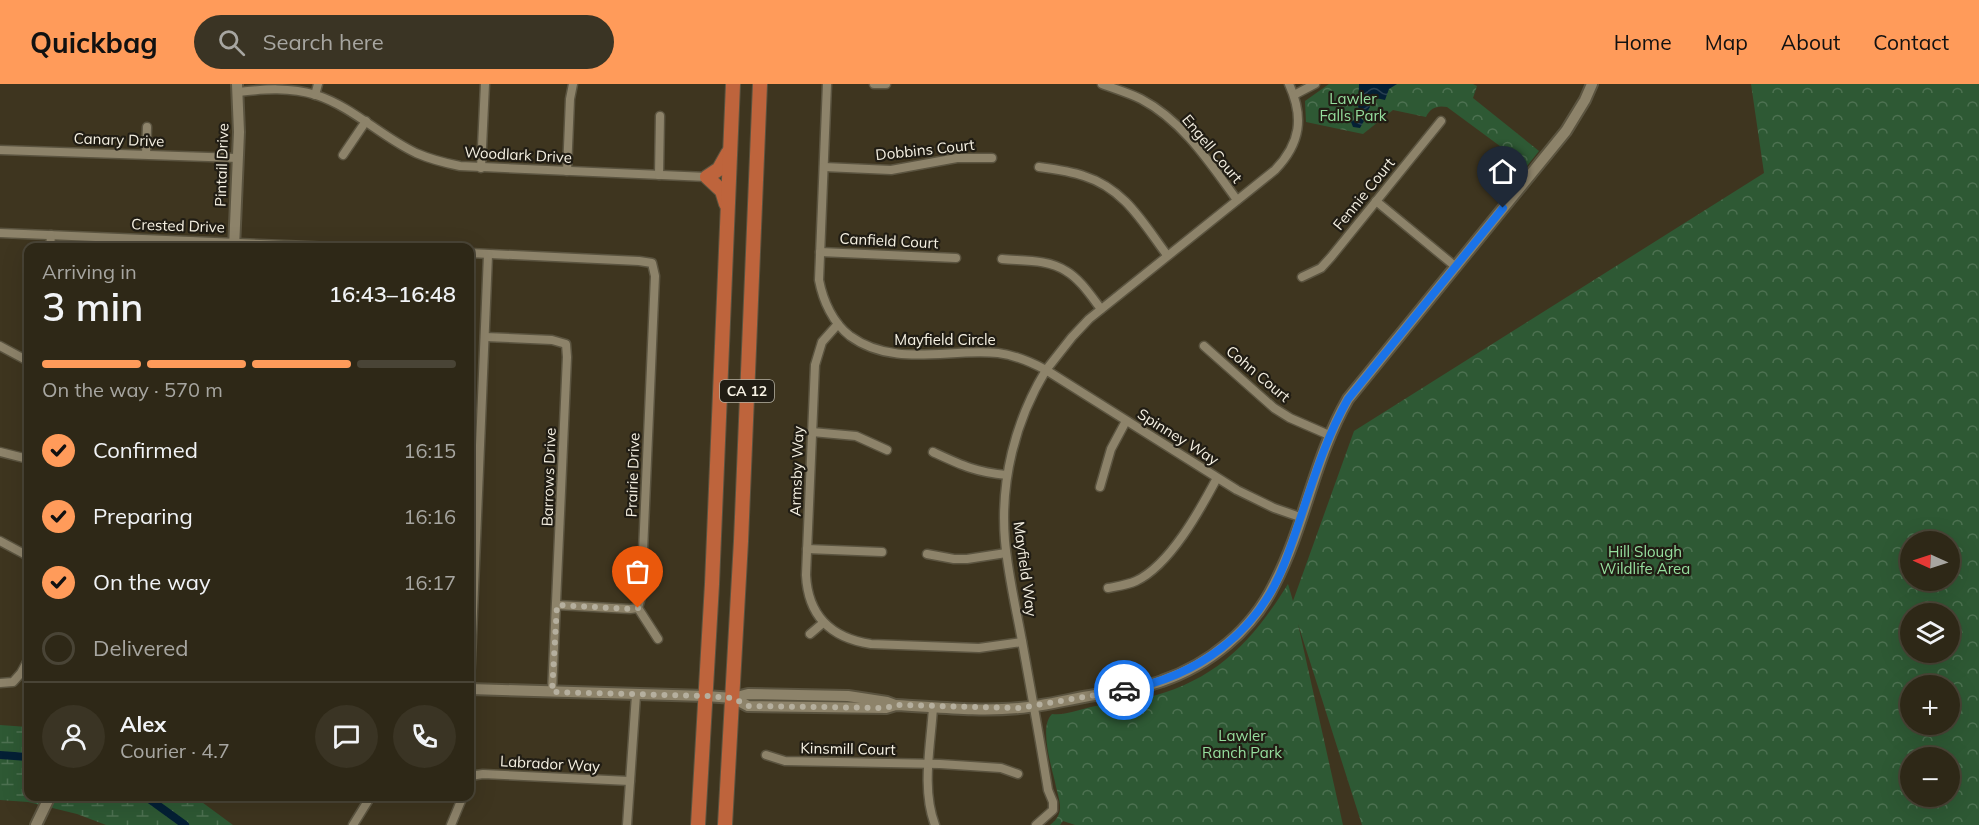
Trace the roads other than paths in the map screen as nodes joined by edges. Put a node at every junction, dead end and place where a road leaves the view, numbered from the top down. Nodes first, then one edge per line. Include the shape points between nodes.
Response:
1 (318, 84) edge
2 (485, 84) edge
3 (573, 84) edge
4 (733, 84) edge
5 (759, 84) edge
6 (827, 84) edge
7 (874, 84) edge
8 (886, 84) edge
9 (1102, 84) edge
10 (1289, 84) edge
11 (1315, 84) edge
12 (1592, 84) edge
13 (237, 88) edge
14 (315, 95) junction
15 (1294, 95) junction
16 (660, 116) dead end
17 (366, 120) junction
18 (1441, 121) dead end
19 (147, 128) dead end
20 (730, 149) junction
21 (0, 150) edge
22 (146, 154) junction
23 (343, 155) dead end
24 (238, 158) junction
25 (992, 158) dead end
26 (824, 167) junction
27 (1038, 167) dead end
28 (481, 168) junction
29 (567, 171) junction
30 (659, 175) junction
31 (707, 177) junction
32 (1237, 200) junction
33 (1376, 201) junction
34 (728, 209) junction
35 (0, 232) edge
36 (51, 235) junction
37 (50, 243) edge
38 (197, 243) edge
39 (234, 243) edge
40 (820, 252) junction
41 (474, 253) edge
42 (488, 255) junction
43 (1167, 255) junction
44 (956, 258) dead end
45 (1002, 259) dead end
46 (1456, 267) junction
47 (1302, 277) dead end
48 (1101, 309) junction
49 (838, 324) junction
50 (485, 337) junction
51 (0, 346) edge
52 (1204, 346) dead end
53 (24, 359) edge
54 (1046, 370) junction
55 (1126, 421) junction
56 (812, 432) junction
57 (1329, 435) junction
58 (887, 450) dead end
59 (0, 452) edge
60 (933, 452) dead end
61 (24, 458) edge
62 (1007, 475) junction
63 (1216, 478) junction
64 (1100, 487) dead end
65 (1300, 517) junction
66 (0, 541) edge
67 (474, 546) edge
68 (807, 549) junction
69 (882, 552) dead end
70 (24, 554) edge
71 (927, 554) dead end
72 (1006, 554) junction
73 (1108, 588) dead end
74 (557, 605) junction
75 (638, 608) junction
76 (823, 622) junction
77 (810, 634) dead end
78 (658, 639) dead end
79 (1022, 642) junction
80 (24, 667) edge
81 (0, 683) edge
82 (474, 689) edge
83 (552, 692) junction
84 (636, 695) junction
85 (706, 696) junction
86 (733, 698) junction
87 (1034, 706) junction
88 (933, 707) junction
89 (766, 755) dead end
90 (929, 764) junction
91 (1018, 774) dead end
92 (474, 775) edge
93 (630, 781) junction
94 (48, 801) edge
95 (368, 801) edge
96 (461, 801) edge
97 (36, 825) edge
98 (353, 825) edge
99 (451, 825) edge
100 (627, 825) edge
101 (698, 825) edge
102 (725, 825) edge
103 (935, 825) edge
104 (1036, 825) edge

1 - 14 street
2 - 28 street
3 - 29 street
4 - 20 highway, CA 12
5 - 86 highway, CA 12
6 - 26 street, Mayfield Circle
7 - 8 street
9 - 32 street, Engell Court via 1160,111 1193,143
10 - 15 street
11 - 15 street
12 - 46 street via 1566,131
13 - 14 street, Woodlark Drive via 290,89
13 - 24 street, Pintail Drive
14 - 17 street, Woodlark Drive
15 - 32 street via 1298,122 1292,148 1275,170
16 - 30 street
17 - 23 street
17 - 28 street, Woodlark Drive via 414,152
18 - 33 street, Fennie Court
19 - 22 street
20 - 31 highway via 719,170
20 - 34 highway, CA 12
21 - 22 street, Canary Drive
22 - 24 street, Canary Drive
24 - 39 street, Pintail Drive
25 - 26 street, Dobbins Court via 957,158 891,170
26 - 40 street, Mayfield Circle
27 - 43 street via 1082,175 1108,186 1128,204
28 - 29 street, Woodlark Drive
29 - 30 street, Woodlark Drive
30 - 31 street, Woodlark Drive
31 - 34 highway via 722,191
32 - 43 street
33 - 46 street
33 - 47 street, Fennie Court via 1321,268
34 - 85 highway, CA 12
35 - 36 street, Crested Drive
36 - 37 street
36 - 38 street, Crested Drive
40 - 44 street, Canfield Court
40 - 49 street, Mayfield Circle via 821,291
41 - 42 street
42 - 50 street
42 - 75 street, Prairie Drive via 652,263 655,276
43 - 48 street
45 - 48 street via 1036,261 1066,271
46 - 57 street via 1348,399
48 - 54 street
49 - 54 street, Mayfield Circle via 859,342 881,352 1001,353
49 - 56 street, Armsby Way via 822,342 816,359
50 - 67 street
50 - 74 street, Barrows Drive via 566,344
51 - 53 street
52 - 57 street, Cohn Court via 1274,408
54 - 55 street, Spinney Way
54 - 62 street, Mayfield Way via 1020,423
55 - 63 street, Spinney Way
55 - 64 street via 1111,449
56 - 58 street via 856,436
56 - 68 street, Armsby Way
57 - 65 street
59 - 61 street
60 - 62 street via 978,471
62 - 72 street, Mayfield Way
63 - 65 street, Spinney Way via 1256,500
63 - 73 street via 1163,561 1136,581
65 - 87 street via 1267,598 1225,646 1177,675 1138,688
66 - 70 street
68 - 69 street
68 - 76 street, Armsby Way via 807,588
71 - 72 street via 967,559
72 - 79 street, Mayfield Way
74 - 75 street
74 - 83 street, Barrows Drive
75 - 78 street
76 - 77 street
76 - 79 street, Armsby Way via 835,633 871,644 979,648
79 - 87 street, Mayfield Way
80 - 81 street via 13,682
82 - 83 street
83 - 84 street
84 - 85 street
84 - 93 street
85 - 86 street
85 - 101 highway, CA 12
86 - 88 street via 748,694 848,696
86 - 102 highway, CA 12
87 - 88 street
87 - 104 street, Mayfield Way via 1053,802 1053,810
88 - 90 street
89 - 90 street, Kinsmill Court via 784,761
90 - 91 street, Kinsmill Court via 1001,768
90 - 103 street via 929,799
92 - 93 street, Labrador Way
93 - 100 street
94 - 97 street
95 - 98 street
96 - 99 street

